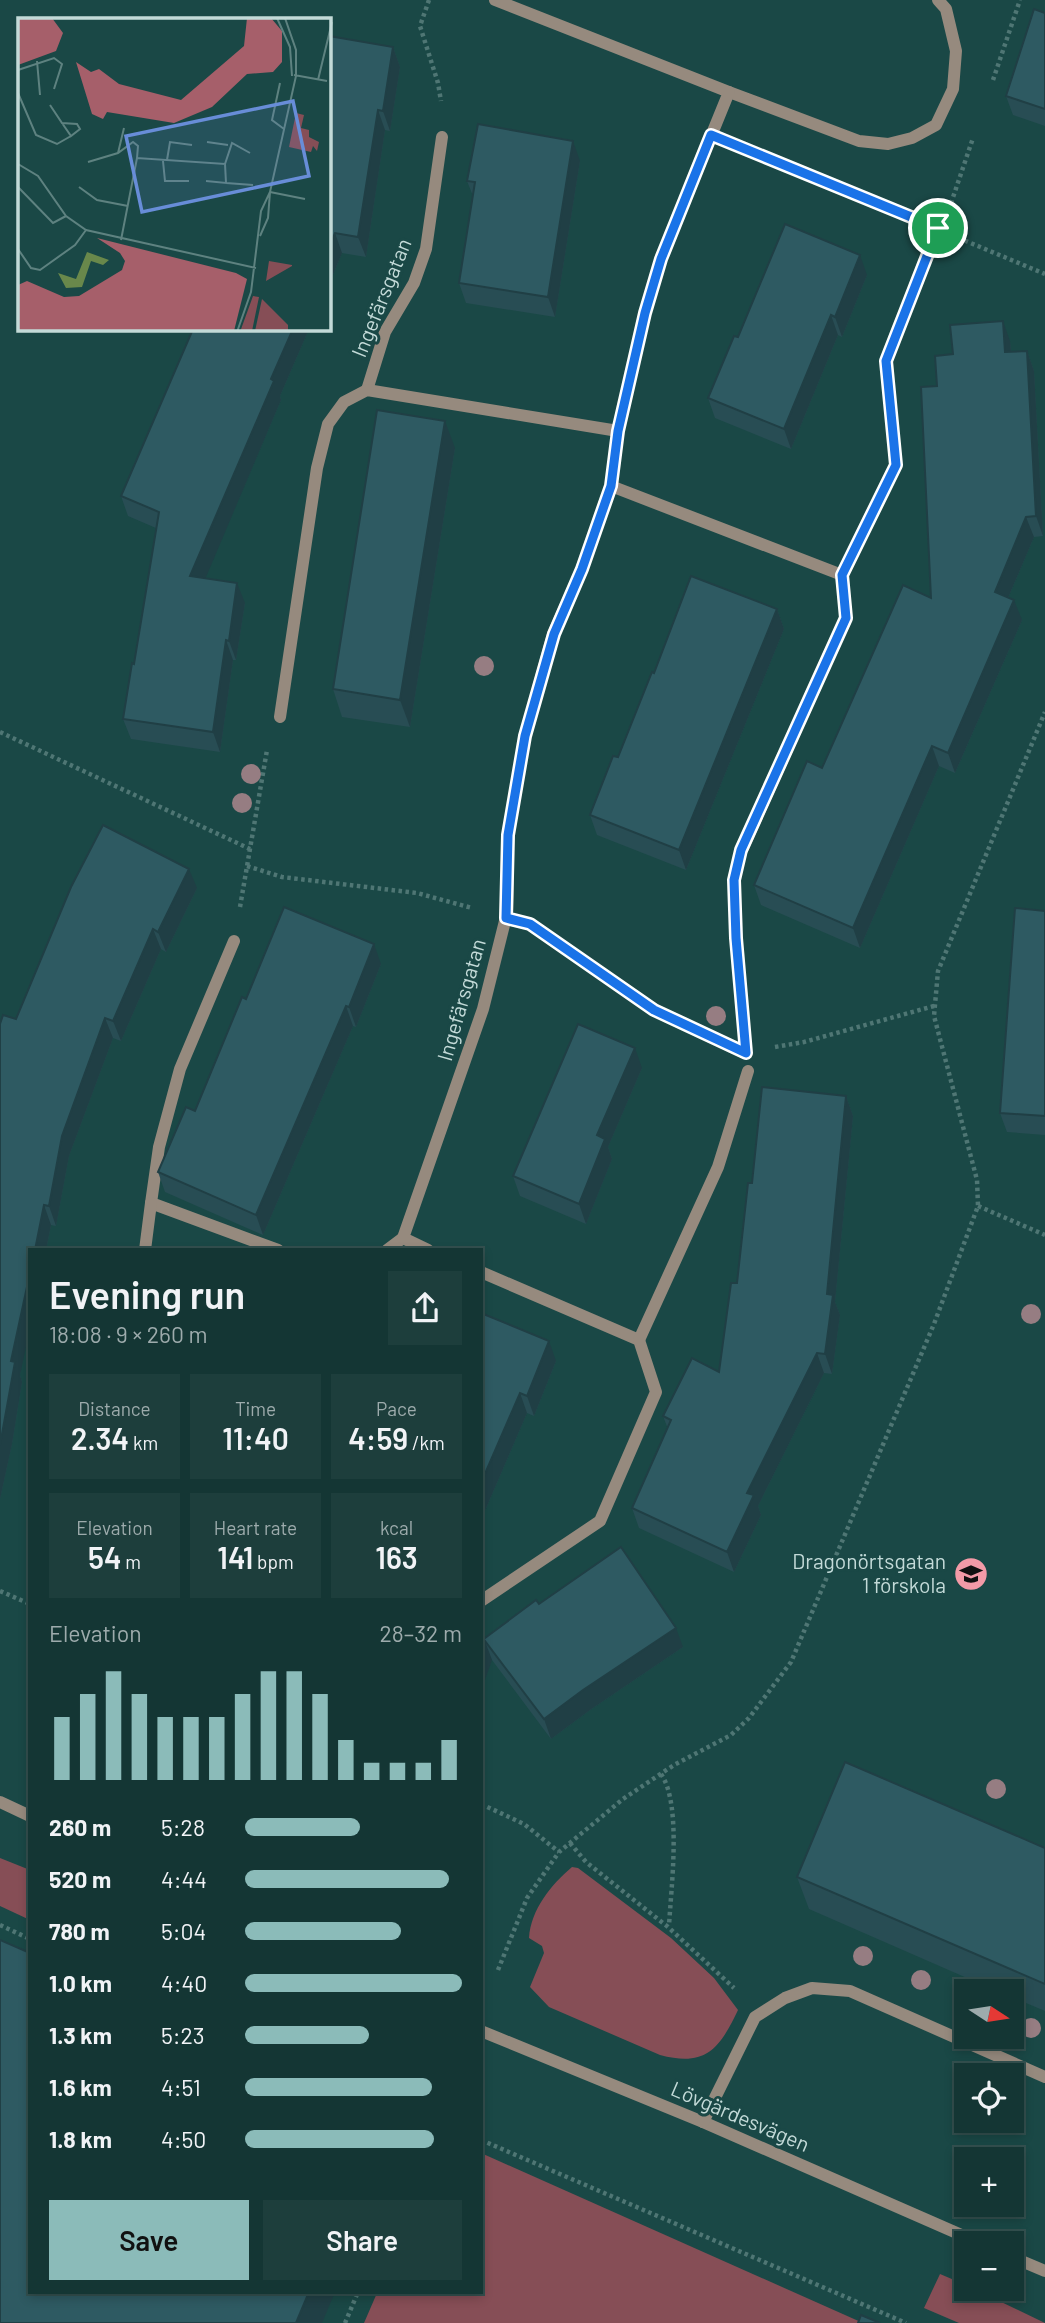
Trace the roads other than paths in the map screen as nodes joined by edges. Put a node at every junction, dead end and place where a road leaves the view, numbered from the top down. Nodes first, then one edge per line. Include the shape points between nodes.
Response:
1 (495, 0) edge
2 (938, 0) edge
3 (729, 92) junction
4 (442, 137) road end
5 (886, 361) road end
6 (367, 390) junction
7 (618, 431) junction
8 (611, 486) junction
9 (842, 575) junction
10 (281, 717) road end
11 (741, 850) road end
12 (234, 941) road end
13 (748, 1071) road end
14 (151, 1203) junction
15 (403, 1238) junction
16 (145, 1248) edge
17 (273, 1248) edge
18 (390, 1248) edge
19 (424, 1248) edge
20 (483, 1273) edge
21 (639, 1340) junction
22 (483, 1600) edge
23 (0, 1802) edge
24 (28, 1815) edge
25 (483, 2032) edge
26 (1045, 2077) edge
27 (704, 2122) junction
28 (954, 2232) edge
29 (1024, 2262) edge
30 (1045, 2271) edge

1 - 3 street
2 - 3 street via 946,9 956,51 953,89 936,125 912,138 888,144 859,141
3 - 7 street, Ingefärsgatan via 661,259
4 - 6 street, Ingefärsgatan via 426,249 414,283 385,332
5 - 9 street via 896,465
6 - 7 street, Ingefärsgatan
6 - 10 street, Ingefärsgatan via 344,402 325,435
7 - 8 street, Ingefärsgatan
8 - 9 street
8 - 15 street, Ingefärsgatan via 554,634 525,736 508,835 506,918 483,1009
9 - 11 street via 846,618
12 - 14 street via 180,1069 159,1147
13 - 21 street via 718,1167
14 - 16 street
14 - 17 street
15 - 18 street
15 - 19 street
20 - 21 street
21 - 22 street via 656,1392 600,1521
23 - 24 street
25 - 27 street, Lövgärdesvägen
26 - 27 street via 850,1991 812,1988 755,2017
27 - 28 street, Lövgärdesvägen
29 - 30 street

